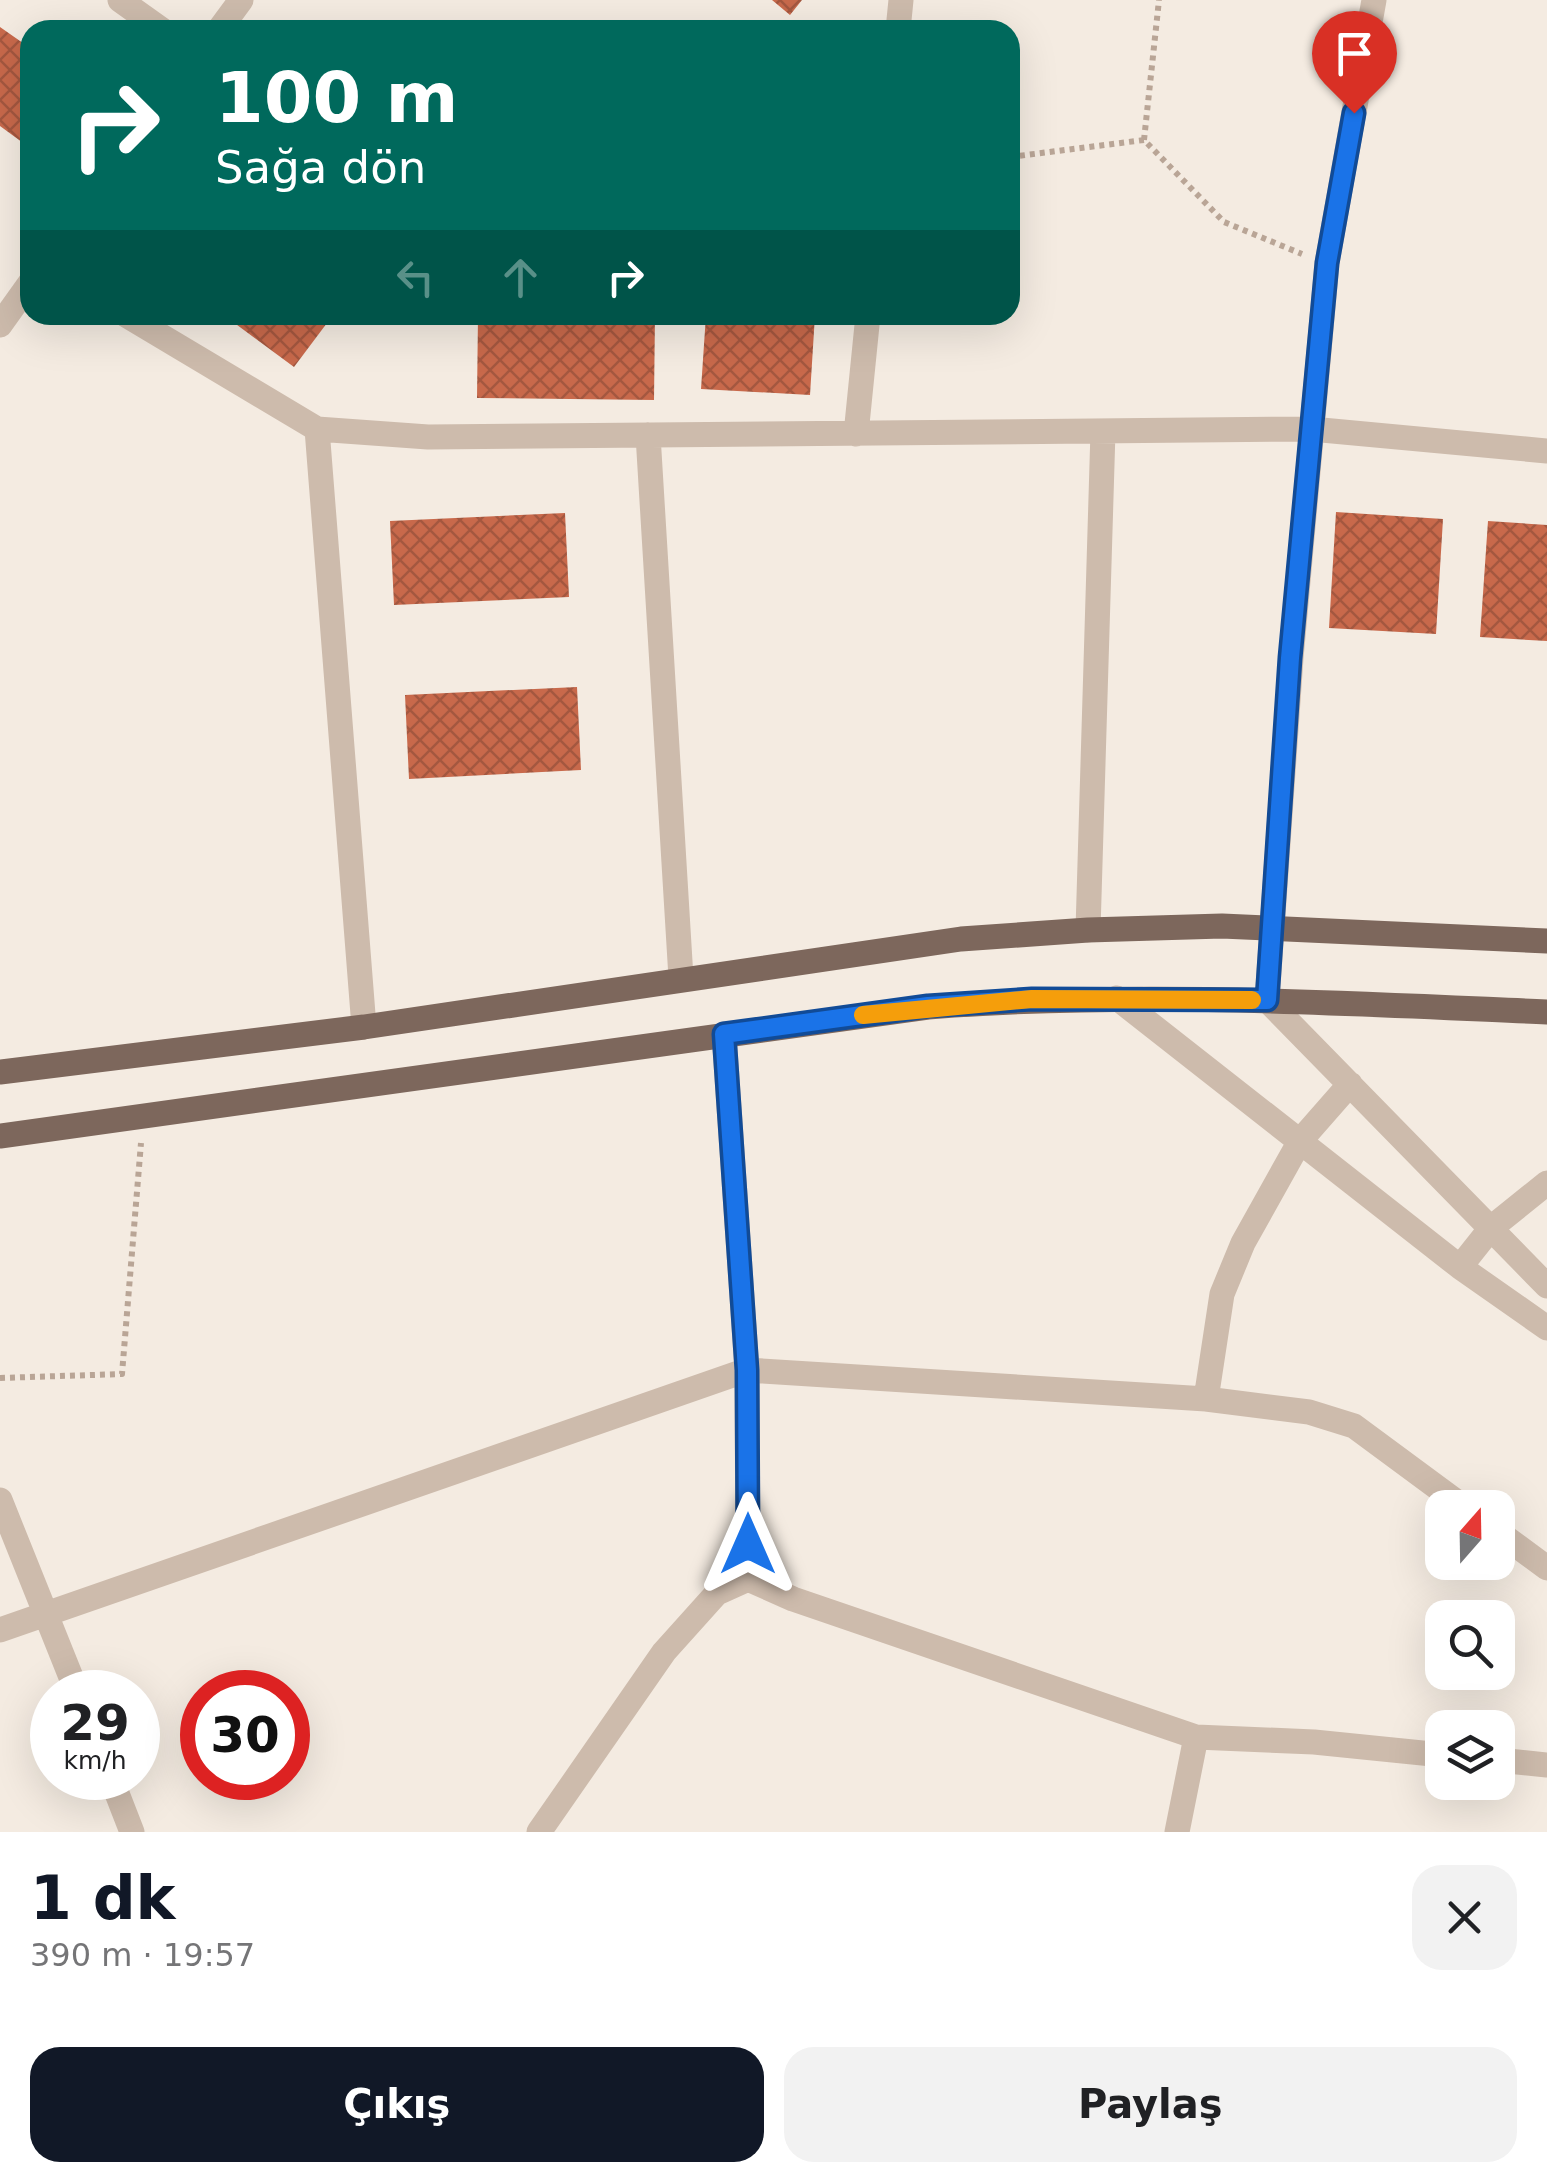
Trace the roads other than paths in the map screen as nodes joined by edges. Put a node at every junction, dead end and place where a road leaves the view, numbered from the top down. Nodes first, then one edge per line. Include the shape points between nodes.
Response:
1 (120, 0) edge
2 (1374, 0) edge
3 (148, 20) edge
4 (20, 296) edge
5 (1, 320) edge
6 (143, 325) edge
7 (867, 325) edge
8 (317, 429) junction
9 (1312, 429) junction
10 (1103, 431) junction
11 (856, 434) junction
12 (648, 435) junction
13 (1547, 451) edge
14 (1270, 929) junction
15 (1088, 930) junction
16 (1547, 941) edge
17 (681, 978) junction
18 (1117, 998) junction
19 (1267, 1000) junction
20 (1547, 1012) edge
21 (364, 1026) junction
22 (724, 1034) junction
23 (0, 1072) edge
24 (1350, 1084) junction
25 (0, 1136) edge
26 (1300, 1142) junction
27 (1547, 1183) edge
28 (1491, 1228) junction
29 (1460, 1267) junction
30 (1547, 1286) edge
31 (1547, 1328) edge
32 (747, 1370) junction
33 (1206, 1399) junction
34 (1441, 1490) edge
35 (0, 1500) edge
36 (1515, 1544) edge
37 (1547, 1568) edge
38 (748, 1578) junction
39 (46, 1615) junction
40 (0, 1630) edge
41 (68, 1670) edge
42 (1196, 1737) junction
43 (1425, 1752) edge
44 (1515, 1762) edge
45 (1547, 1765) edge
46 (120, 1800) edge
47 (132, 1832) edge
48 (539, 1832) edge
49 (1178, 1832) edge

1 - 3 street
2 - 9 street via 1327,263
4 - 5 street
6 - 8 street
7 - 11 street
8 - 12 street via 428,437
8 - 21 street
9 - 10 street
9 - 13 street
9 - 14 street
10 - 11 street
10 - 15 street
11 - 12 street
12 - 17 street
14 - 15 main road
14 - 16 main road
14 - 19 street
15 - 17 main road
17 - 21 main road
18 - 19 main road
18 - 22 main road via 928,1006
18 - 26 street
19 - 20 main road
19 - 24 street
21 - 23 main road
22 - 25 main road
22 - 32 street
24 - 26 street
24 - 28 street
26 - 29 street
26 - 33 street via 1222,1294
27 - 28 street
28 - 29 street
28 - 30 street
29 - 31 street
32 - 33 street
32 - 38 street
32 - 39 street
33 - 34 street via 1308,1412 1354,1426
35 - 39 street
36 - 37 street
38 - 42 street via 793,1600
38 - 48 street via 717,1593 664,1652
39 - 40 street
39 - 41 street
42 - 43 street
42 - 49 street
44 - 45 street
46 - 47 street

